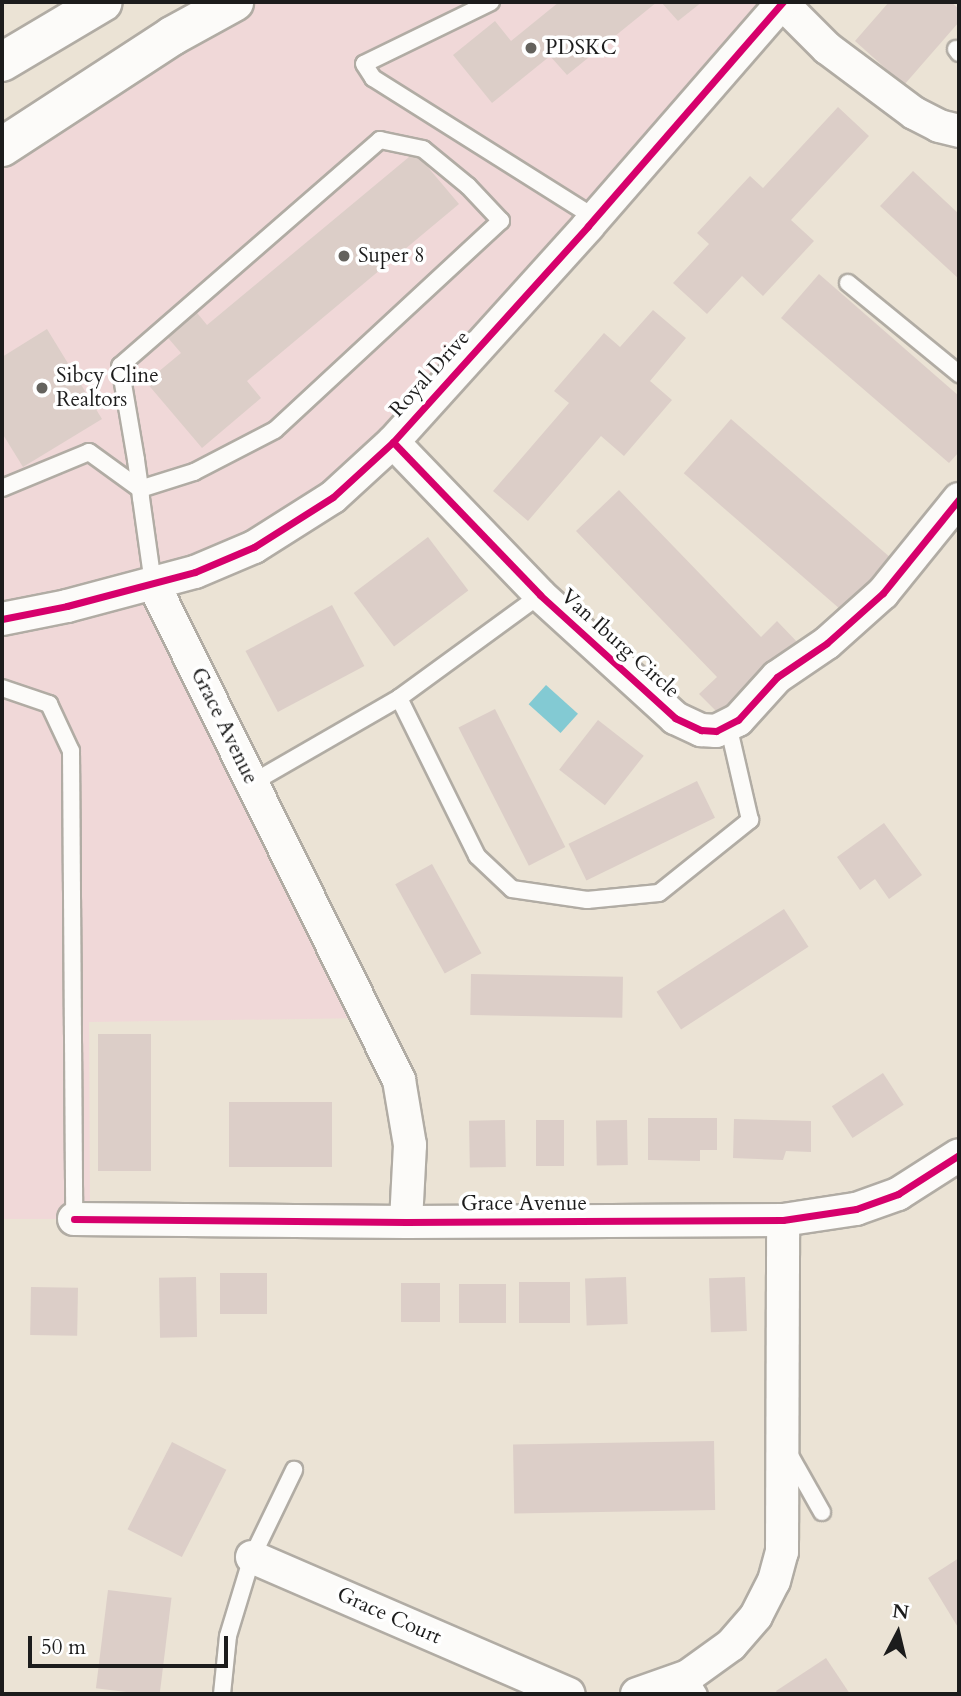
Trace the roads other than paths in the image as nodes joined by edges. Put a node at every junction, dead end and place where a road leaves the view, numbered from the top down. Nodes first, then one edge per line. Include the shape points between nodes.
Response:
1 (103, 2) edge
2 (198, 2) edge
3 (234, 2) edge
4 (491, 2) edge
5 (782, 3) edge
6 (2, 62) edge
7 (2, 119) edge
8 (959, 131) edge
9 (2, 147) edge
10 (595, 218) junction
11 (848, 283) dead end
12 (959, 374) edge
13 (393, 442) junction
14 (2, 488) edge
15 (140, 489) junction
16 (959, 499) edge
17 (153, 583) junction
18 (540, 595) junction
19 (2, 619) edge
20 (2, 688) edge
21 (399, 698) junction
22 (728, 725) junction
23 (252, 783) junction
24 (959, 1155) edge
25 (74, 1219) joint
26 (783, 1220) junction
27 (406, 1222) junction
28 (785, 1447) junction
29 (294, 1470) dead end
30 (822, 1511) dead end
31 (252, 1557) junction
32 (520, 1685) edge
33 (694, 1685) edge
34 (222, 1694) edge
35 (569, 1694) edge
36 (637, 1694) edge

1 - 6 highway
2 - 7 highway
3 - 9 highway via 172,36
4 - 10 lane via 364,64 373,78
5 - 8 street via 827,48 914,113
5 - 10 street, Royal Drive
10 - 13 street, Royal Drive
11 - 12 lane
13 - 17 street, Royal Drive via 333,497 254,547 195,572
13 - 18 street, Van Iburg Circle
14 - 15 lane via 89,452
15 - 15 lane via 120,366 380,140 423,149 501,221 275,430 194,472
15 - 17 lane
16 - 22 street via 883,593 827,643 777,677
17 - 19 street, Royal Drive
17 - 23 street, Grace Avenue
18 - 21 lane
18 - 22 street, Van Iburg Circle via 675,718 701,730 716,731
20 - 25 lane via 49,704 71,751
21 - 22 lane via 477,856 512,889 587,900 659,893 750,820
21 - 23 lane
23 - 27 street, Grace Avenue via 399,1080 410,1145
24 - 26 street, Grace Avenue via 898,1194 856,1209
25 - 27 street, Grace Avenue
26 - 27 street, Grace Avenue
26 - 28 street
28 - 30 lane
28 - 33 street via 782,1552 774,1581 756,1616
29 - 31 lane
31 - 32 street, Grace Court
31 - 34 lane via 229,1636
32 - 35 street, Grace Court
33 - 36 street

